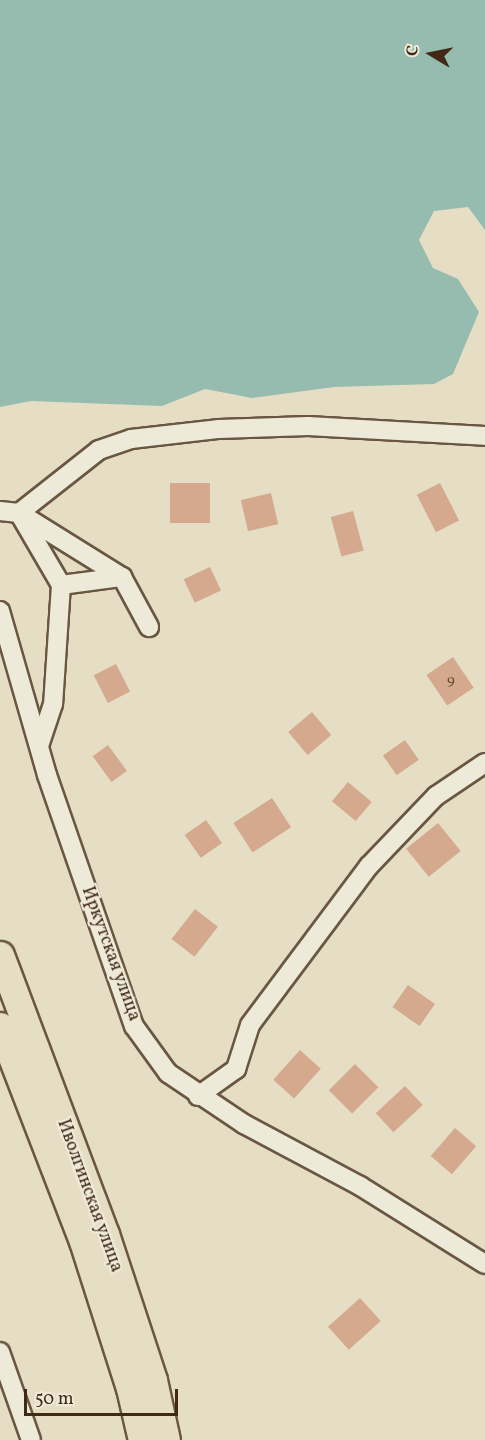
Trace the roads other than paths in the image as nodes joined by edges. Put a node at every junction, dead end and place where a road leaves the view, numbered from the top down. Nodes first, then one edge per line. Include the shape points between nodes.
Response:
1 (485, 436) edge
2 (0, 511) edge
3 (19, 513) junction
4 (122, 577) junction
5 (61, 585) junction
6 (0, 611) edge
7 (149, 627) dead end
8 (39, 746) junction
9 (485, 763) edge
10 (0, 955) edge
11 (0, 1026) edge
12 (198, 1096) junction
13 (485, 1264) edge
14 (0, 1352) edge
15 (31, 1440) edge
16 (142, 1440) edge
17 (166, 1440) edge

1 - 3 street via 308,426 219,429 130,439 99,450
2 - 3 street
3 - 4 street
3 - 5 street
4 - 5 street
4 - 7 street
5 - 8 street via 53,704
6 - 8 street, Иркутская улица
8 - 12 street, Иркутская улица via 134,1026 168,1073
9 - 12 street via 436,796 369,866 250,1025 236,1069
10 - 17 main road, Иволгинская улица via 105,1234 153,1380
11 - 16 main road, Иволгинская улица via 82,1241 130,1388
12 - 13 street, Иркутская улица via 360,1186
14 - 15 street

